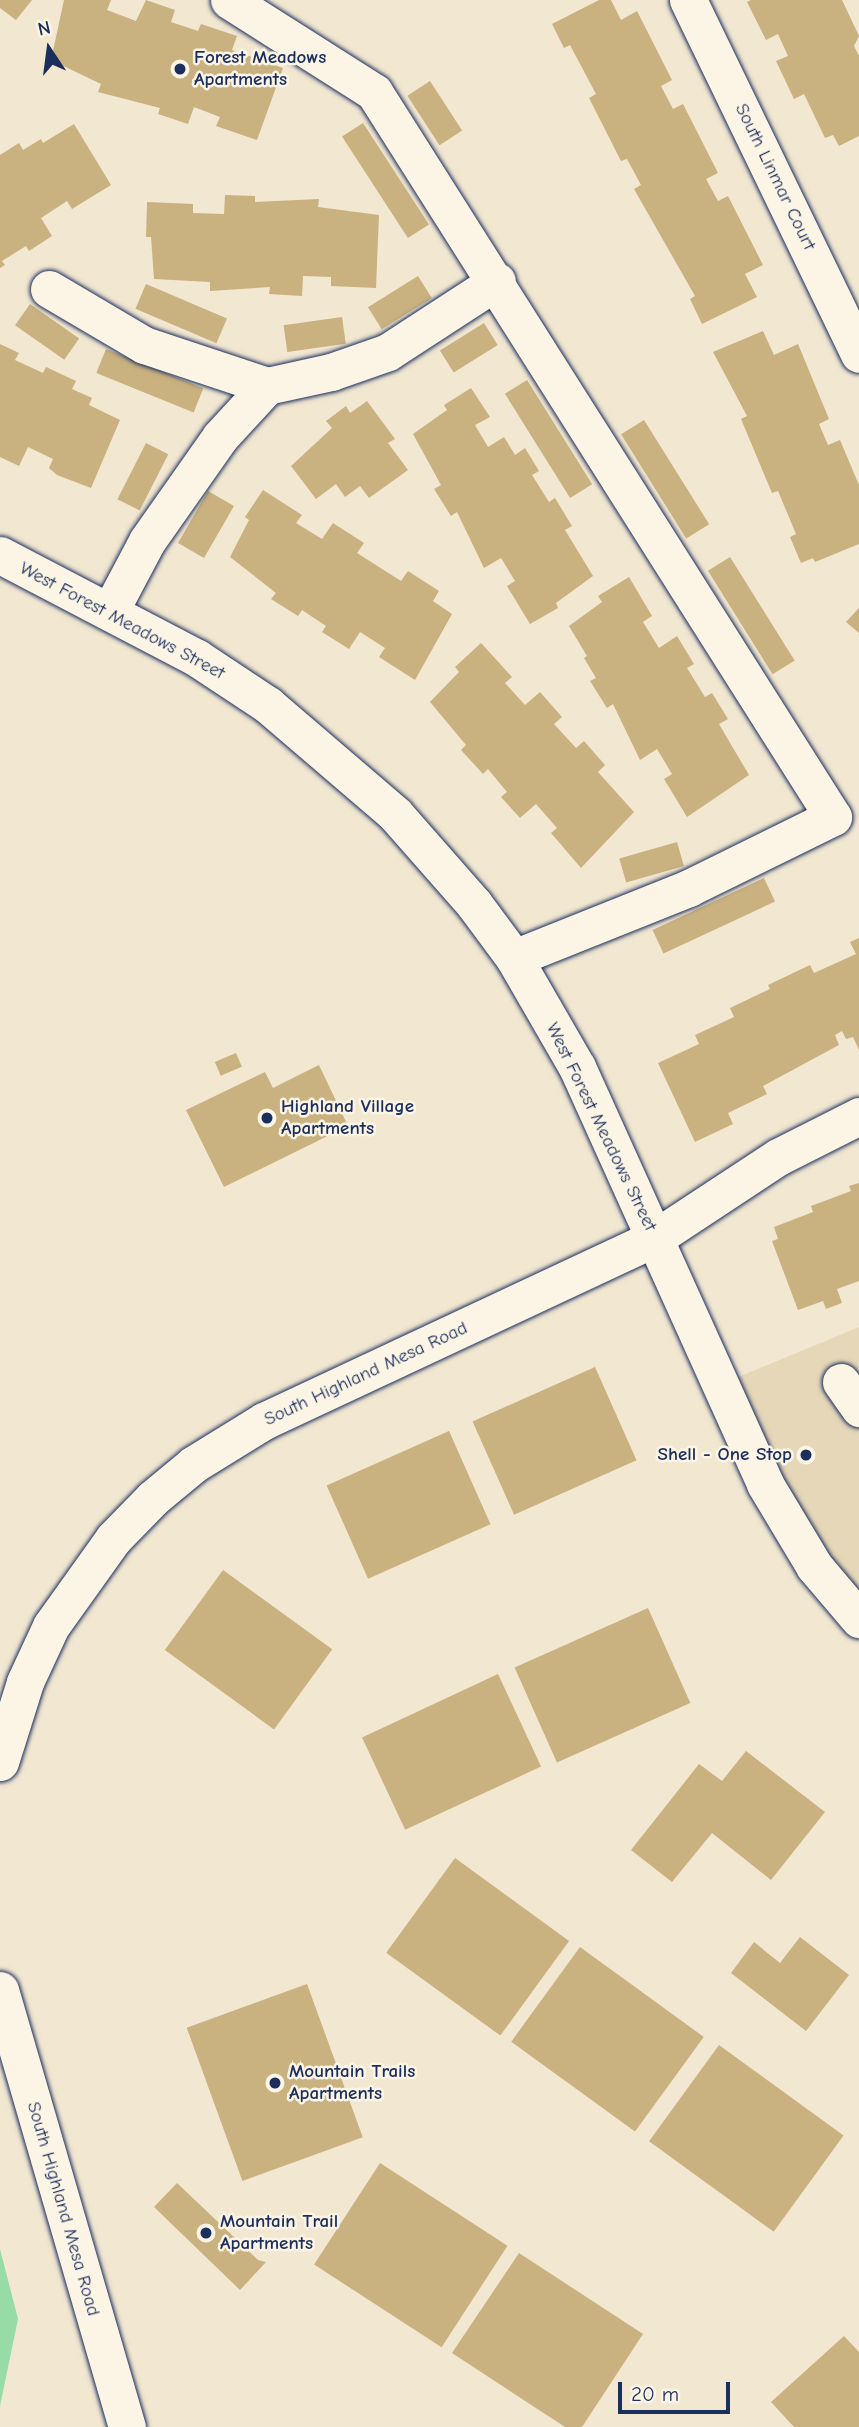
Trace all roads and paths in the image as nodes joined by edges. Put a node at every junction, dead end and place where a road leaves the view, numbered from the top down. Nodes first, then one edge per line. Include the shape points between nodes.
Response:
1 (229, 0) edge
2 (688, 0) edge
3 (497, 281) junction
4 (50, 289) dead end
5 (859, 354) edge
6 (267, 386) junction
7 (0, 555) edge
8 (110, 611) junction
9 (514, 958) junction
10 (859, 1116) edge
11 (654, 1238) junction
12 (859, 1619) edge
13 (0, 1762) edge
14 (0, 1990) edge
15 (127, 2427) edge

1 - 3 street via 374,92
2 - 5 street, South Linmar Court
3 - 6 street via 388,352 331,373
3 - 9 street via 833,817 689,888
4 - 6 street via 144,345
6 - 8 street via 220,437 147,541
7 - 8 street, West Forest Meadows Street
8 - 9 street, West Forest Meadows Street via 197,658 258,698 347,770 436,860
9 - 11 street, West Forest Meadows Street via 577,1067
10 - 11 street, South Highland Mesa Road via 778,1157
11 - 12 street, West Forest Meadows Street via 765,1485 814,1566
11 - 13 street, South Highland Mesa Road via 264,1421 194,1464 153,1497 113,1539 51,1626 25,1682
14 - 15 street, South Highland Mesa Road

